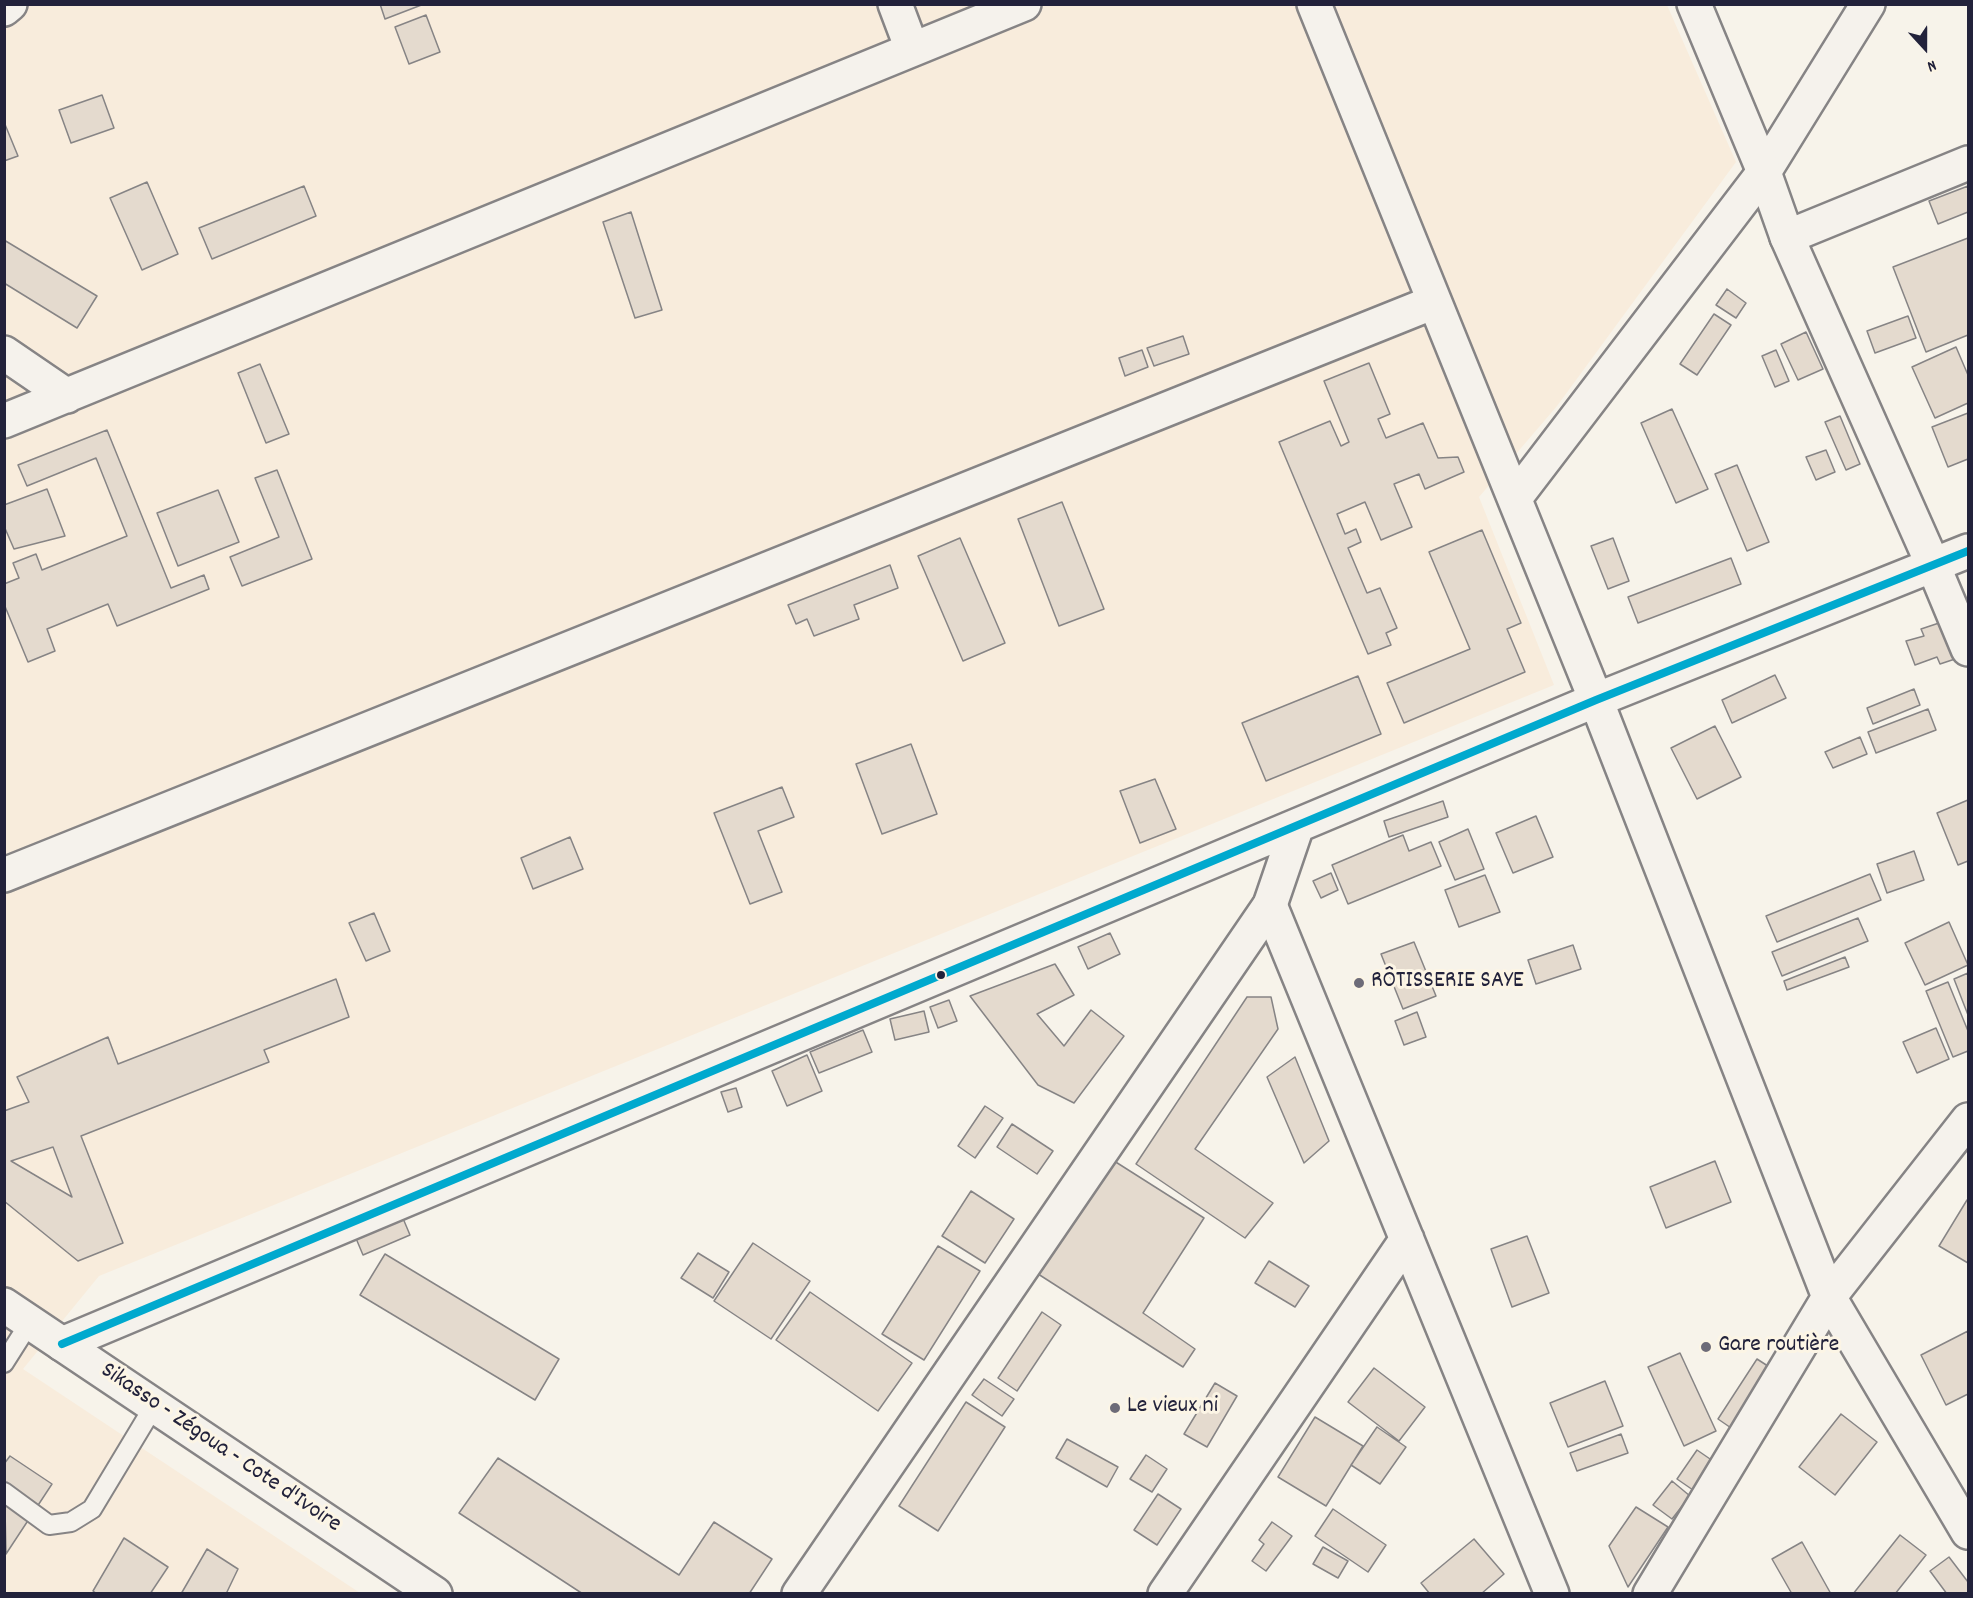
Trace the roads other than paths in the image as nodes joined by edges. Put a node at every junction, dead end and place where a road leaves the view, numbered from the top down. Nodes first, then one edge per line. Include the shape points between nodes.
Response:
1 (10, 4) edge
2 (895, 4) edge
3 (1314, 4) edge
4 (1694, 4) edge
5 (1868, 4) edge
6 (1005, 8) edge
7 (4, 9) edge
8 (912, 49) junction
9 (1968, 163) edge
10 (1764, 172) junction
11 (1787, 237) junction
12 (1434, 302) junction
13 (4, 353) edge
14 (67, 396) junction
15 (4, 421) edge
16 (1515, 498) junction
17 (1968, 551) edge
18 (1933, 565) junction
19 (1968, 649) edge
20 (1596, 700) junction
21 (1298, 826) junction
22 (4, 875) edge
23 (1270, 905) junction
24 (1968, 1120) edge
25 (1407, 1239) junction
26 (1829, 1297) junction
27 (17, 1314) edge
28 (62, 1344) junction
29 (4, 1363) edge
30 (154, 1406) junction
31 (4, 1492) edge
32 (1968, 1532) edge
33 (435, 1593) edge
34 (799, 1593) edge
35 (1165, 1593) edge
36 (1552, 1593) edge
37 (1650, 1593) edge

1 - 7 main road
2 - 8 main road
3 - 12 main road
4 - 10 main road
5 - 10 main road
6 - 8 main road
8 - 14 main road
9 - 11 main road
10 - 11 main road
10 - 16 main road
11 - 18 main road
12 - 16 main road
12 - 22 main road
13 - 14 main road
14 - 15 main road
16 - 20 main road
17 - 18 main road
18 - 19 main road
18 - 20 main road
20 - 21 main road
20 - 26 main road
21 - 23 main road
21 - 28 main road
23 - 25 main road
23 - 34 main road
24 - 26 main road
25 - 35 main road
25 - 36 main road
26 - 32 main road
26 - 37 main road
27 - 28 main road, Sikasso - Zégoua - Cote d'Ivoire
27 - 29 lane
28 - 30 main road, Sikasso - Zégoua - Cote d'Ivoire
30 - 31 lane via 93,1509 71,1522 49,1526
30 - 33 main road, Sikasso - Zégoua - Cote d'Ivoire

